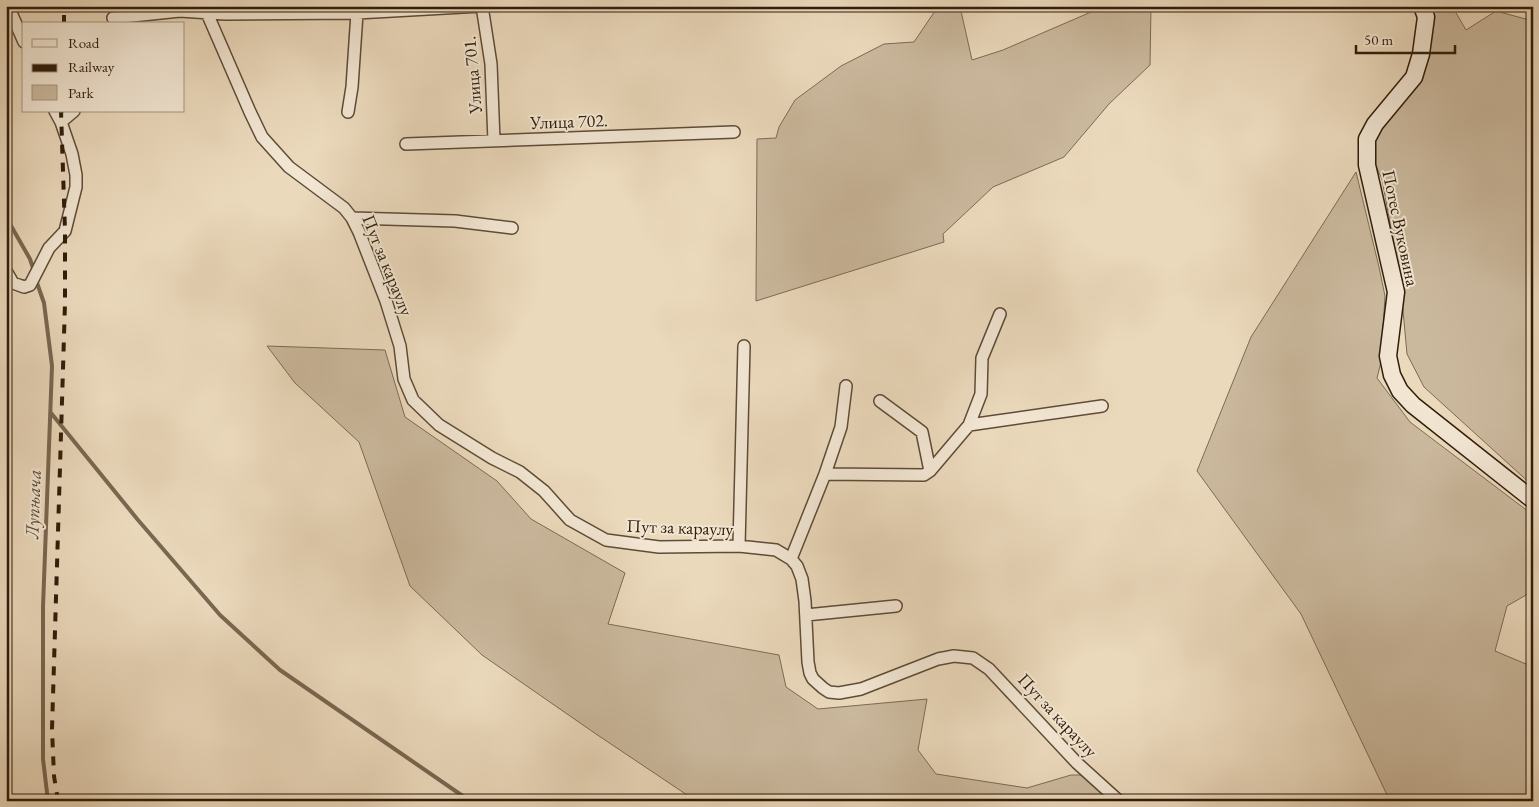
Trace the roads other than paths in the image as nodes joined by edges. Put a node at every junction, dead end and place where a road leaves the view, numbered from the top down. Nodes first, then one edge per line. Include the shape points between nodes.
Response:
1 (8, 6) edge
2 (482, 6) edge
3 (1422, 6) edge
4 (207, 13) junction
5 (357, 13) junction
6 (113, 16) edge
7 (22, 38) edge
8 (56, 112) edge
9 (73, 112) edge
10 (348, 112) dead end
11 (61, 122) junction
12 (734, 132) dead end
13 (494, 141) junction
14 (406, 144) dead end
15 (352, 218) junction
16 (512, 228) dead end
17 (6, 270) edge
18 (1000, 314) dead end
19 (744, 346) dead end
20 (846, 386) dead end
21 (880, 401) dead end
22 (1102, 406) dead end
23 (970, 425) junction
24 (930, 471) junction
25 (824, 474) junction
26 (1533, 500) edge
27 (739, 546) junction
28 (791, 559) junction
29 (896, 606) dead end
30 (806, 615) junction
31 (1119, 801) edge

1 - 7 street
2 - 5 street
2 - 13 street, Улица 701. via 490,64
3 - 26 main road, Потес Вуковина via 1426,17 1414,77 1375,124 1368,139 1367,165 1396,292 1388,356 1392,375 1400,392 1413,405
4 - 5 street
4 - 6 street via 180,11
4 - 15 street, Пут за караулу via 262,137 289,167 344,208
5 - 10 street
8 - 11 street
9 - 11 street
11 - 17 street via 76,175 65,231 49,248 30,285 24,288 13,283
12 - 13 street, Улица 702.
13 - 14 street, Улица 702.
15 - 16 street via 454,221
15 - 27 street, Пут за караулу via 386,301 400,346 404,379 413,400 438,425 520,472 544,491 570,520 606,540 659,547
18 - 23 street via 982,358 981,394
19 - 27 street
20 - 25 street via 841,427
21 - 24 street via 922,432
22 - 23 street
23 - 24 street
24 - 25 street via 924,475
25 - 28 street
27 - 28 street, Пут за караулу via 776,550
28 - 30 street, Пут за караулу via 802,579
29 - 30 street
30 - 31 street, Пут за караулу via 810,673 829,692 861,689 938,658 973,658 989,669 1077,763

